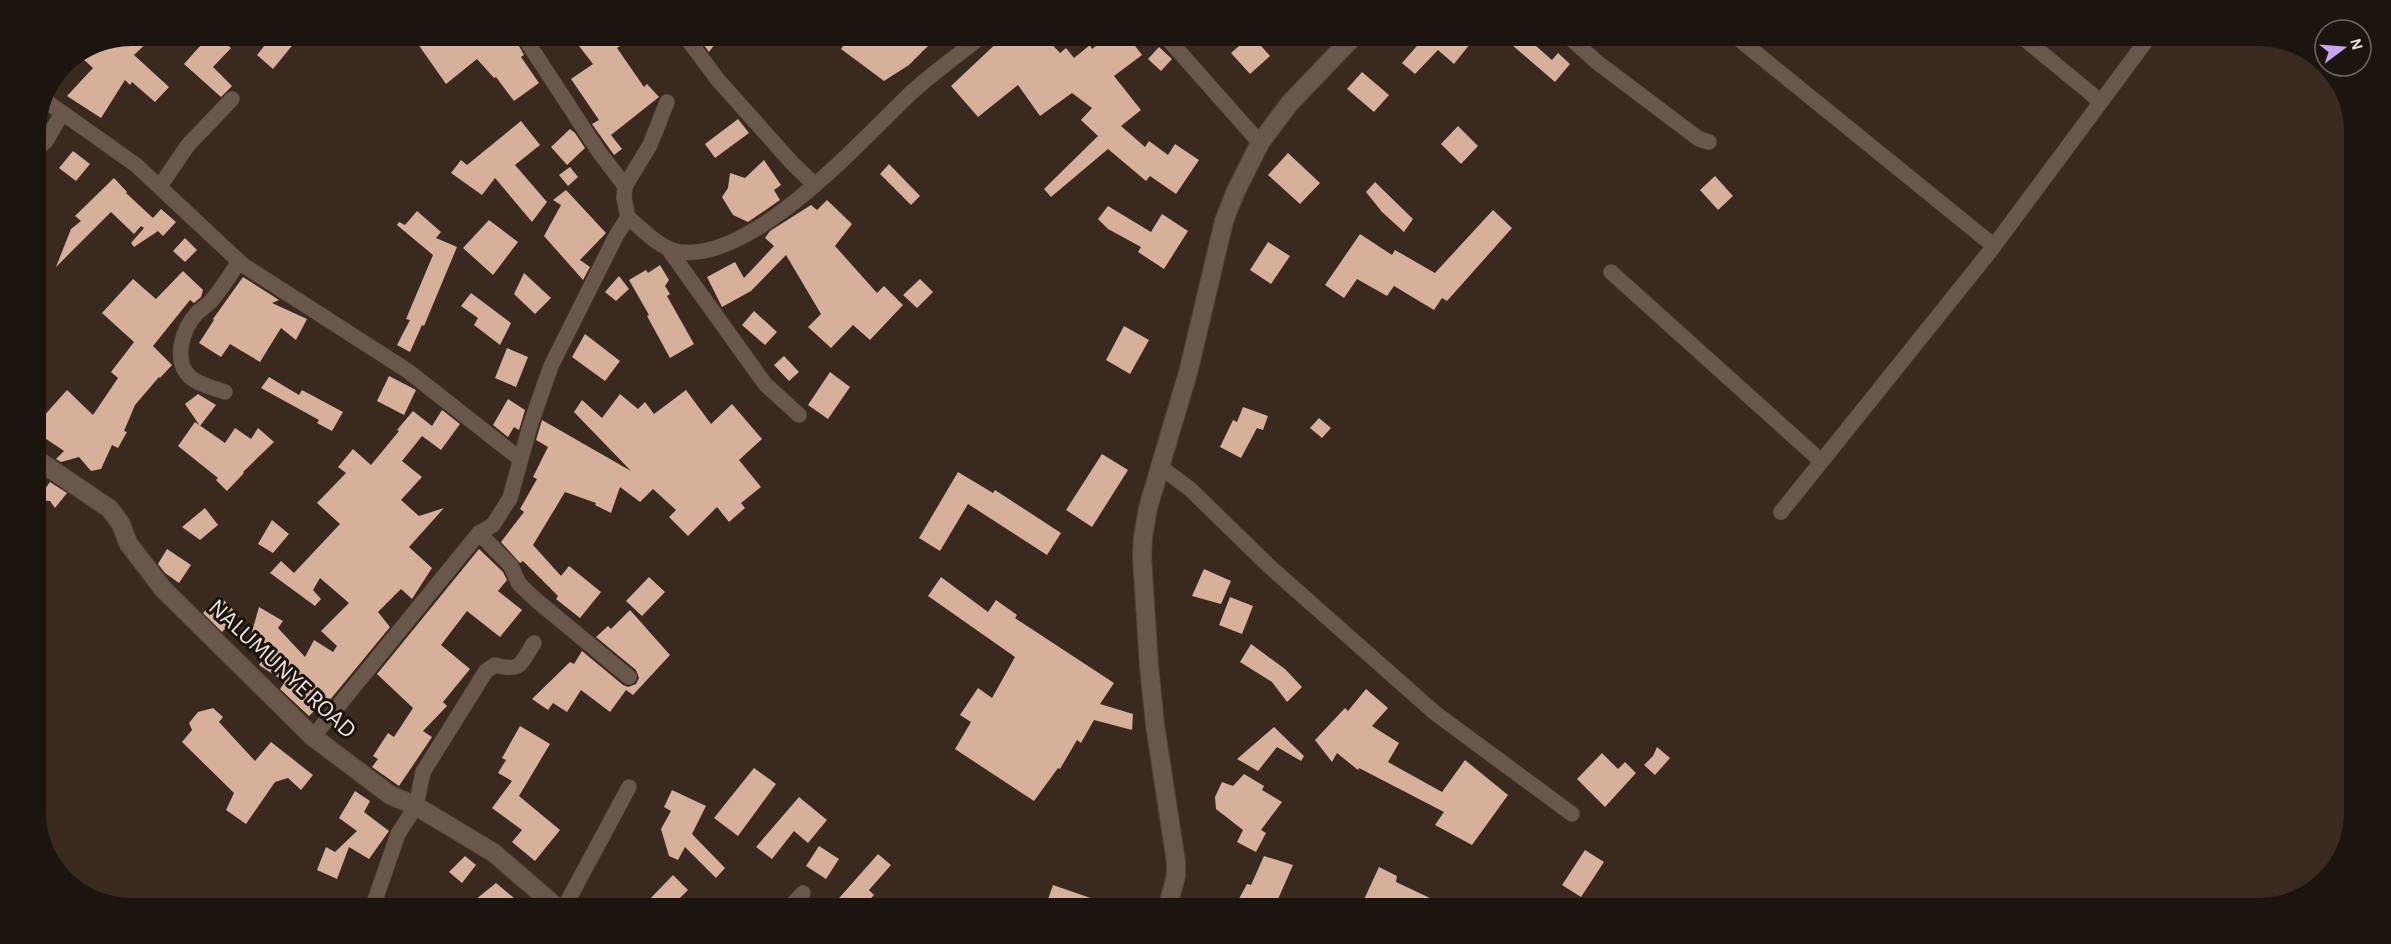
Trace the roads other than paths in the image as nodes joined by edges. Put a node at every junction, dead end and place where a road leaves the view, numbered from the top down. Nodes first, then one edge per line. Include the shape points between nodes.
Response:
1 (530, 46) edge
2 (693, 46) edge
3 (969, 46) edge
4 (1173, 46) edge
5 (1344, 46) edge
6 (1579, 46) edge
7 (1747, 46) edge
8 (2034, 46) edge
9 (2142, 46) edge
10 (232, 99) dead end
11 (2100, 101) junction
12 (668, 102) dead end
13 (51, 105) edge
14 (62, 114) junction
15 (47, 139) edge
16 (1260, 142) junction
17 (1709, 142) dead end
18 (815, 185) junction
19 (160, 186) junction
20 (625, 186) junction
21 (628, 217) junction
22 (1994, 246) junction
23 (669, 250) junction
24 (240, 262) junction
25 (1611, 272) dead end
26 (225, 392) dead end
27 (799, 415) dead end
28 (520, 459) junction
29 (1821, 460) junction
30 (47, 466) edge
31 (1160, 466) junction
32 (1781, 512) dead end
33 (479, 533) junction
34 (534, 643) dead end
35 (629, 677) dead end
36 (313, 737) junction
37 (629, 787) dead end
38 (416, 806) junction
39 (1572, 814) dead end
40 (803, 893) dead end
41 (376, 898) edge
42 (546, 898) edge
43 (569, 898) edge
44 (798, 898) edge
45 (1170, 898) edge

1 - 20 street via 598,152
2 - 18 street via 718,80
3 - 18 street via 914,90
4 - 16 street
5 - 16 street via 1288,104
6 - 17 street via 1699,139
7 - 22 street
8 - 11 street
9 - 11 street
10 - 19 street via 188,145
11 - 22 street
12 - 20 street via 650,145
13 - 14 street
14 - 15 street
14 - 19 street
16 - 31 street via 1224,221 1189,369
18 - 23 street via 786,210 716,248
19 - 24 street
20 - 21 street
21 - 23 street
21 - 28 street via 551,366
22 - 29 street
23 - 27 street via 765,384
24 - 26 street via 197,313 180,353 190,377
24 - 28 street via 408,372
25 - 29 street
28 - 33 street via 510,498 493,525
29 - 32 street
30 - 36 street, NALUMUNYE ROAD via 110,509 142,564 164,589
31 - 39 street via 1435,713
31 - 45 street via 1148,508 1142,557 1155,725 1176,862
33 - 35 street via 511,566 519,584
33 - 36 street
34 - 38 street via 517,668 495,665 486,671 423,772
36 - 38 street, NALUMUNYE ROAD via 390,795
37 - 43 street
38 - 41 street via 398,834
38 - 42 street, NALUMUNYE ROAD via 494,853
40 - 44 street

